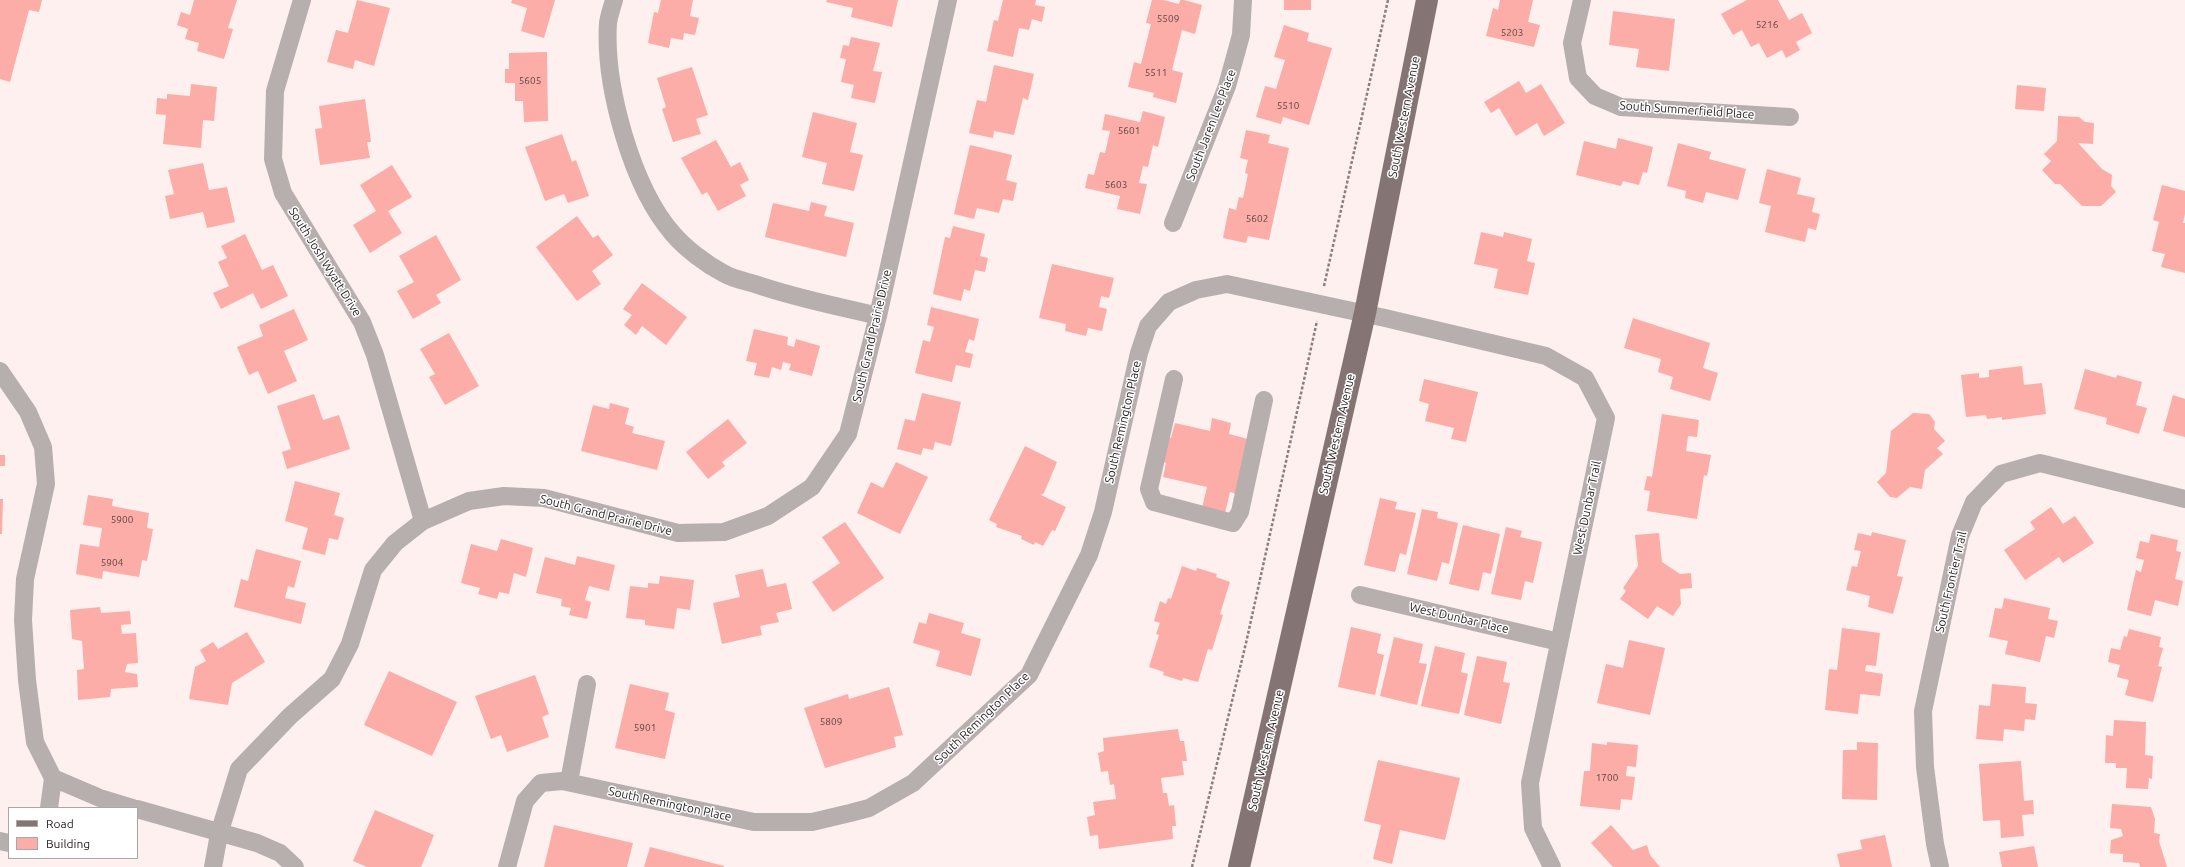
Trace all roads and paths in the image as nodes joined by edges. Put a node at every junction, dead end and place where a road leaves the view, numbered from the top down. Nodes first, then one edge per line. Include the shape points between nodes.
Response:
1 (302, 0) edge
2 (614, 0) edge
3 (948, 0) edge
4 (1243, 0) edge
5 (1427, 0) edge
6 (1582, 0) edge
7 (1790, 117) dead end
8 (1173, 223) dead end
9 (1364, 313) junction
10 (878, 316) junction
11 (0, 372) edge
12 (1174, 379) dead end
13 (1264, 400) dead end
14 (2185, 499) edge
15 (423, 521) junction
16 (1360, 595) dead end
17 (1559, 642) junction
18 (1246, 644) dead end
19 (587, 684) dead end
20 (53, 778) junction
21 (569, 782) junction
22 (49, 807) edge
23 (130, 807) edge
24 (138, 809) edge
25 (219, 834) junction
26 (213, 867) edge
27 (295, 867) edge
28 (507, 867) edge
29 (1192, 867) edge
30 (1239, 867) edge
31 (1552, 867) edge
32 (1940, 867) edge

1 - 15 street, South Josh Wyatt Drive via 275,91 273,159 283,193 341,285 367,335
2 - 10 street via 608,22 608,41 613,89 626,143 647,194 673,234 697,256 724,274 781,293
3 - 10 street, South Grand Prairie Drive
4 - 8 street, South Jaren Lee Place via 1241,35 1227,86
5 - 9 main road, South Western Avenue
6 - 7 street, South Summerfield Place via 1572,43 1578,78 1595,96 1621,107
9 - 17 street, West Dunbar Trail via 1546,356 1586,378 1606,418
9 - 21 street, South Remington Place via 1226,284 1196,290 1169,302 1148,326 1139,353 1103,512 1089,555 1029,675 913,783 869,808 850,813 812,822 754,822
9 - 30 main road, South Western Avenue
10 - 15 street, South Grand Prairie Drive via 848,434 812,487 768,516 724,532 678,533 544,498 504,496 469,501
11 - 20 street via 28,412 43,447 46,484 25,579 24,620 27,680 36,742
12 - 13 street via 1150,489 1154,502 1233,524 1240,512
14 - 32 street, South Frontier Trail via 2040,463 2001,474 1974,502 1960,536 1923,711 1925,767
15 - 25 street, South Grand Prairie Drive via 395,543 373,570 350,644 332,679 290,716 239,769
16 - 17 street, West Dunbar Place
17 - 31 street, West Dunbar Trail via 1530,783 1533,828
18 - 29 path
19 - 21 street
20 - 22 street
20 - 23 street via 100,798
21 - 28 street, South Remington Place via 541,783 525,801
24 - 25 street
25 - 26 street, South Grand Prairie Drive
25 - 27 street via 257,843 280,853

